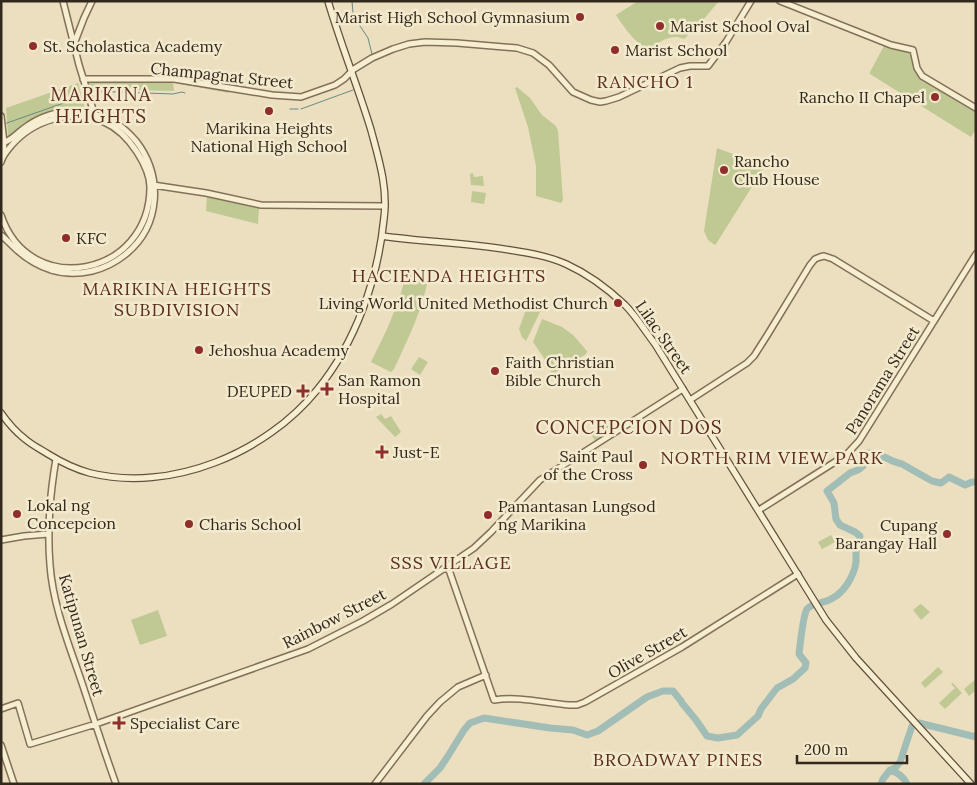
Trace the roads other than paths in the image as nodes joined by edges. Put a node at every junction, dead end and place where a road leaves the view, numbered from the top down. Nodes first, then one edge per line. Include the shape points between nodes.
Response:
1 (63, 1) edge
2 (92, 1) edge
3 (328, 1) edge
4 (751, 1) edge
5 (780, 1) edge
6 (74, 44) junction
7 (351, 72) junction
8 (83, 79) junction
9 (976, 108) edge
10 (1, 116) edge
11 (95, 116) junction
12 (4, 145) edge
13 (2, 160) edge
14 (152, 185) junction
15 (385, 206) junction
16 (1, 215) edge
17 (1, 235) edge
18 (382, 236) junction
19 (976, 254) edge
20 (934, 321) junction
21 (683, 389) junction
22 (690, 400) junction
23 (1, 413) edge
24 (56, 459) junction
25 (759, 510) junction
26 (48, 534) junction
27 (1, 540) edge
28 (448, 567) junction
29 (798, 574) junction
30 (486, 674) junction
31 (1, 709) edge
32 (96, 724) junction
33 (1, 746) edge
34 (14, 784) edge
35 (116, 784) edge
36 (375, 784) edge
37 (971, 784) edge

1 - 6 street
2 - 6 street
3 - 7 main road
4 - 7 street, Champagnat Street via 708,66 680,68 619,97 600,102 573,92 536,55 506,47 436,42 409,44 374,57
5 - 9 street via 891,45 913,50 922,76
6 - 8 street
7 - 8 street, Champagnat Street via 335,85 297,97 174,79
7 - 15 main road via 379,158
8 - 11 street
10 - 12 street
11 - 12 street via 71,116 44,122
11 - 14 street via 131,136 151,169
12 - 13 street
14 - 15 street via 261,205
14 - 16 street via 145,214 132,240 111,258 88,266 60,267 34,258 11,236
14 - 17 street via 152,214 141,238 121,258 98,270 69,273 51,270 27,258
15 - 18 main road
18 - 21 main road, Lilac Street via 493,247 532,253 566,264 601,284 629,310
18 - 24 main road via 368,295 341,354 312,395 265,437 203,467 158,476 130,478 95,474
19 - 20 street, Panorama Street
20 - 22 street via 833,259 820,257 810,265 750,360
20 - 25 street, Panorama Street via 854,447
21 - 22 main road, Lilac Street
21 - 28 street, Rainbow Street via 540,480 491,532
22 - 25 main road, Lilac Street
23 - 24 main road via 25,440
24 - 26 street, Katipunan Street
25 - 29 main road, Lilac Street
26 - 27 street
26 - 32 street, Katipunan Street via 55,599
28 - 30 street
28 - 32 street, Rainbow Street via 363,621 308,649
29 - 30 street, Olive Street via 682,647 577,705 523,698 494,700
29 - 37 main road, Lilac Street via 843,643
30 - 36 street via 458,687 440,702
31 - 32 street, Rainbow Street via 18,704 30,744
32 - 35 street, Katipunan Street
33 - 34 street

